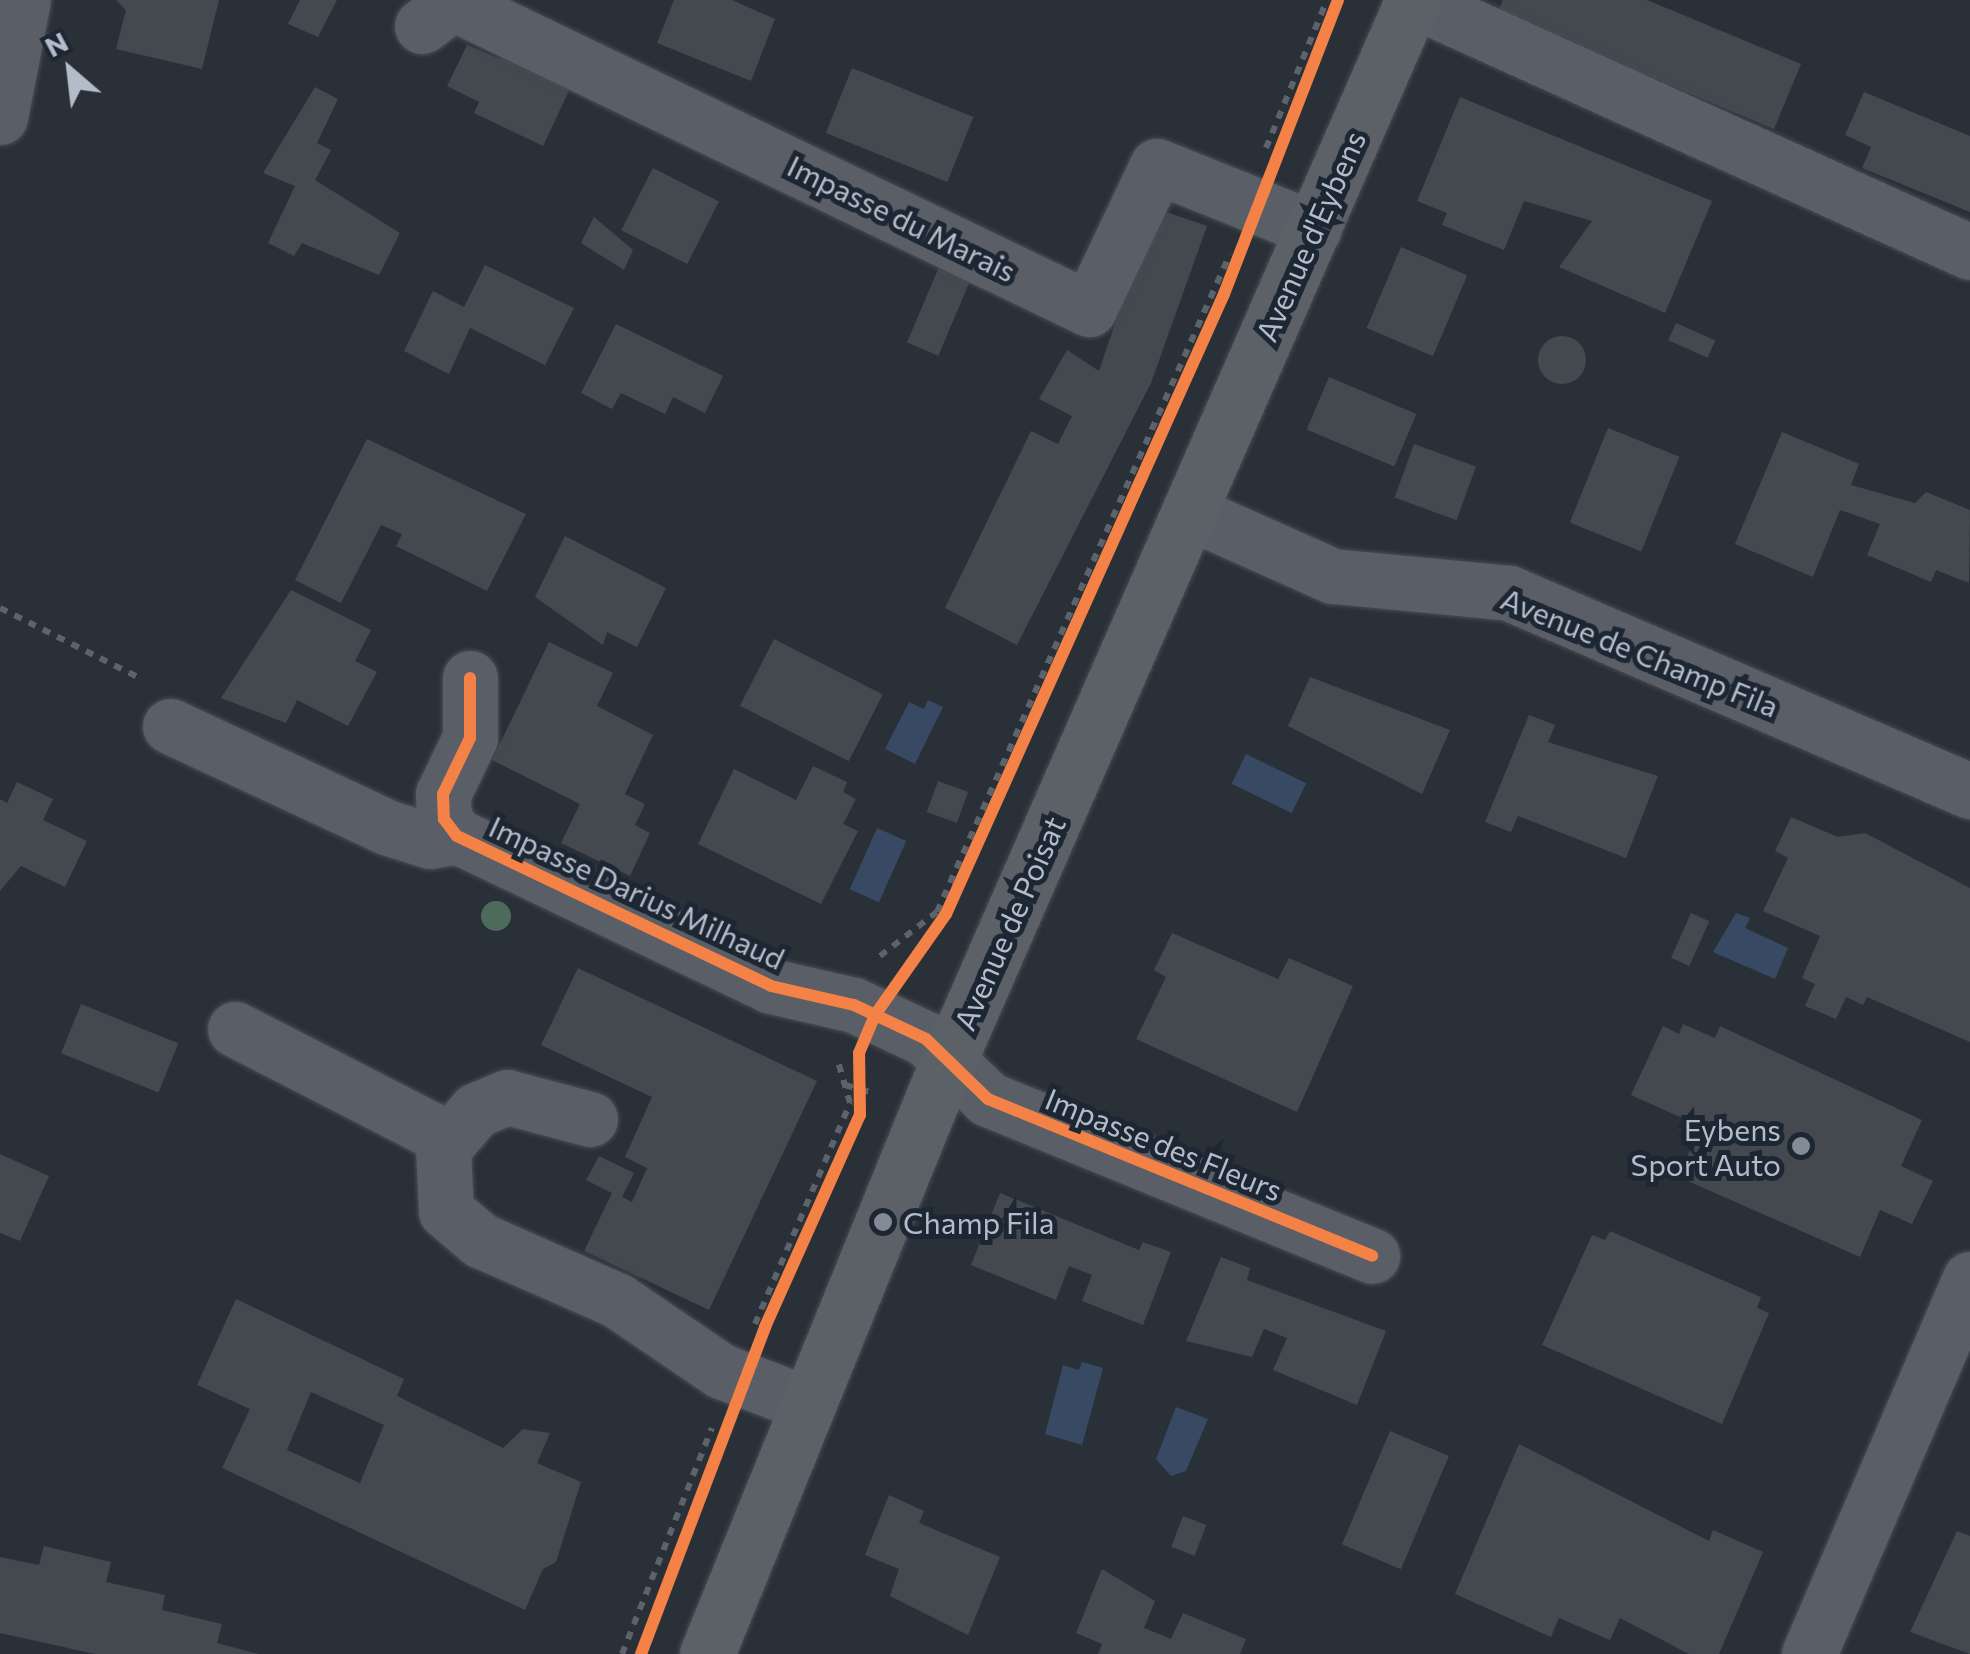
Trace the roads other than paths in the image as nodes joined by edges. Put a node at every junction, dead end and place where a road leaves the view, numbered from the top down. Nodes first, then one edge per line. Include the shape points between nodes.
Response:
1 (24, 0) edge
2 (1413, 0) edge
3 (422, 26) dead end
4 (0, 117) edge
5 (1314, 229) junction
6 (1970, 252) edge
7 (1198, 492) junction
8 (470, 678) dead end
9 (170, 726) road end
10 (1965, 779) edge
11 (458, 836) junction
12 (235, 1029) dead end
13 (950, 1059) junction
14 (590, 1119) dead end
15 (449, 1139) junction
16 (1372, 1256) dead end
17 (1970, 1279) edge
18 (806, 1403) junction
19 (707, 1654) edge
20 (1808, 1654) edge

1 - 4 street
2 - 5 main road, Avenue d'Eybens
2 - 6 street
3 - 5 street, Impasse du Marais via 453,4 1089,309 1156,166
5 - 7 main road, Avenue d'Eybens
7 - 10 street, Avenue de Champ Fila via 1333,576 1509,593
7 - 13 main road, Avenue de Poisat
8 - 11 street, Impasse Darius Milhaud via 470,738 443,794 444,819
9 - 11 street via 389,828 430,841
11 - 13 street, Impasse Darius Milhaud via 770,986 864,1010
12 - 15 street
13 - 16 street, Impasse des Fleurs via 988,1099
13 - 18 main road, Avenue de Poisat
14 - 15 street via 507,1096 476,1110
15 - 18 street via 438,1176 446,1212 480,1240 618,1301 658,1335
17 - 20 street
18 - 19 main road, Avenue de Poisat

